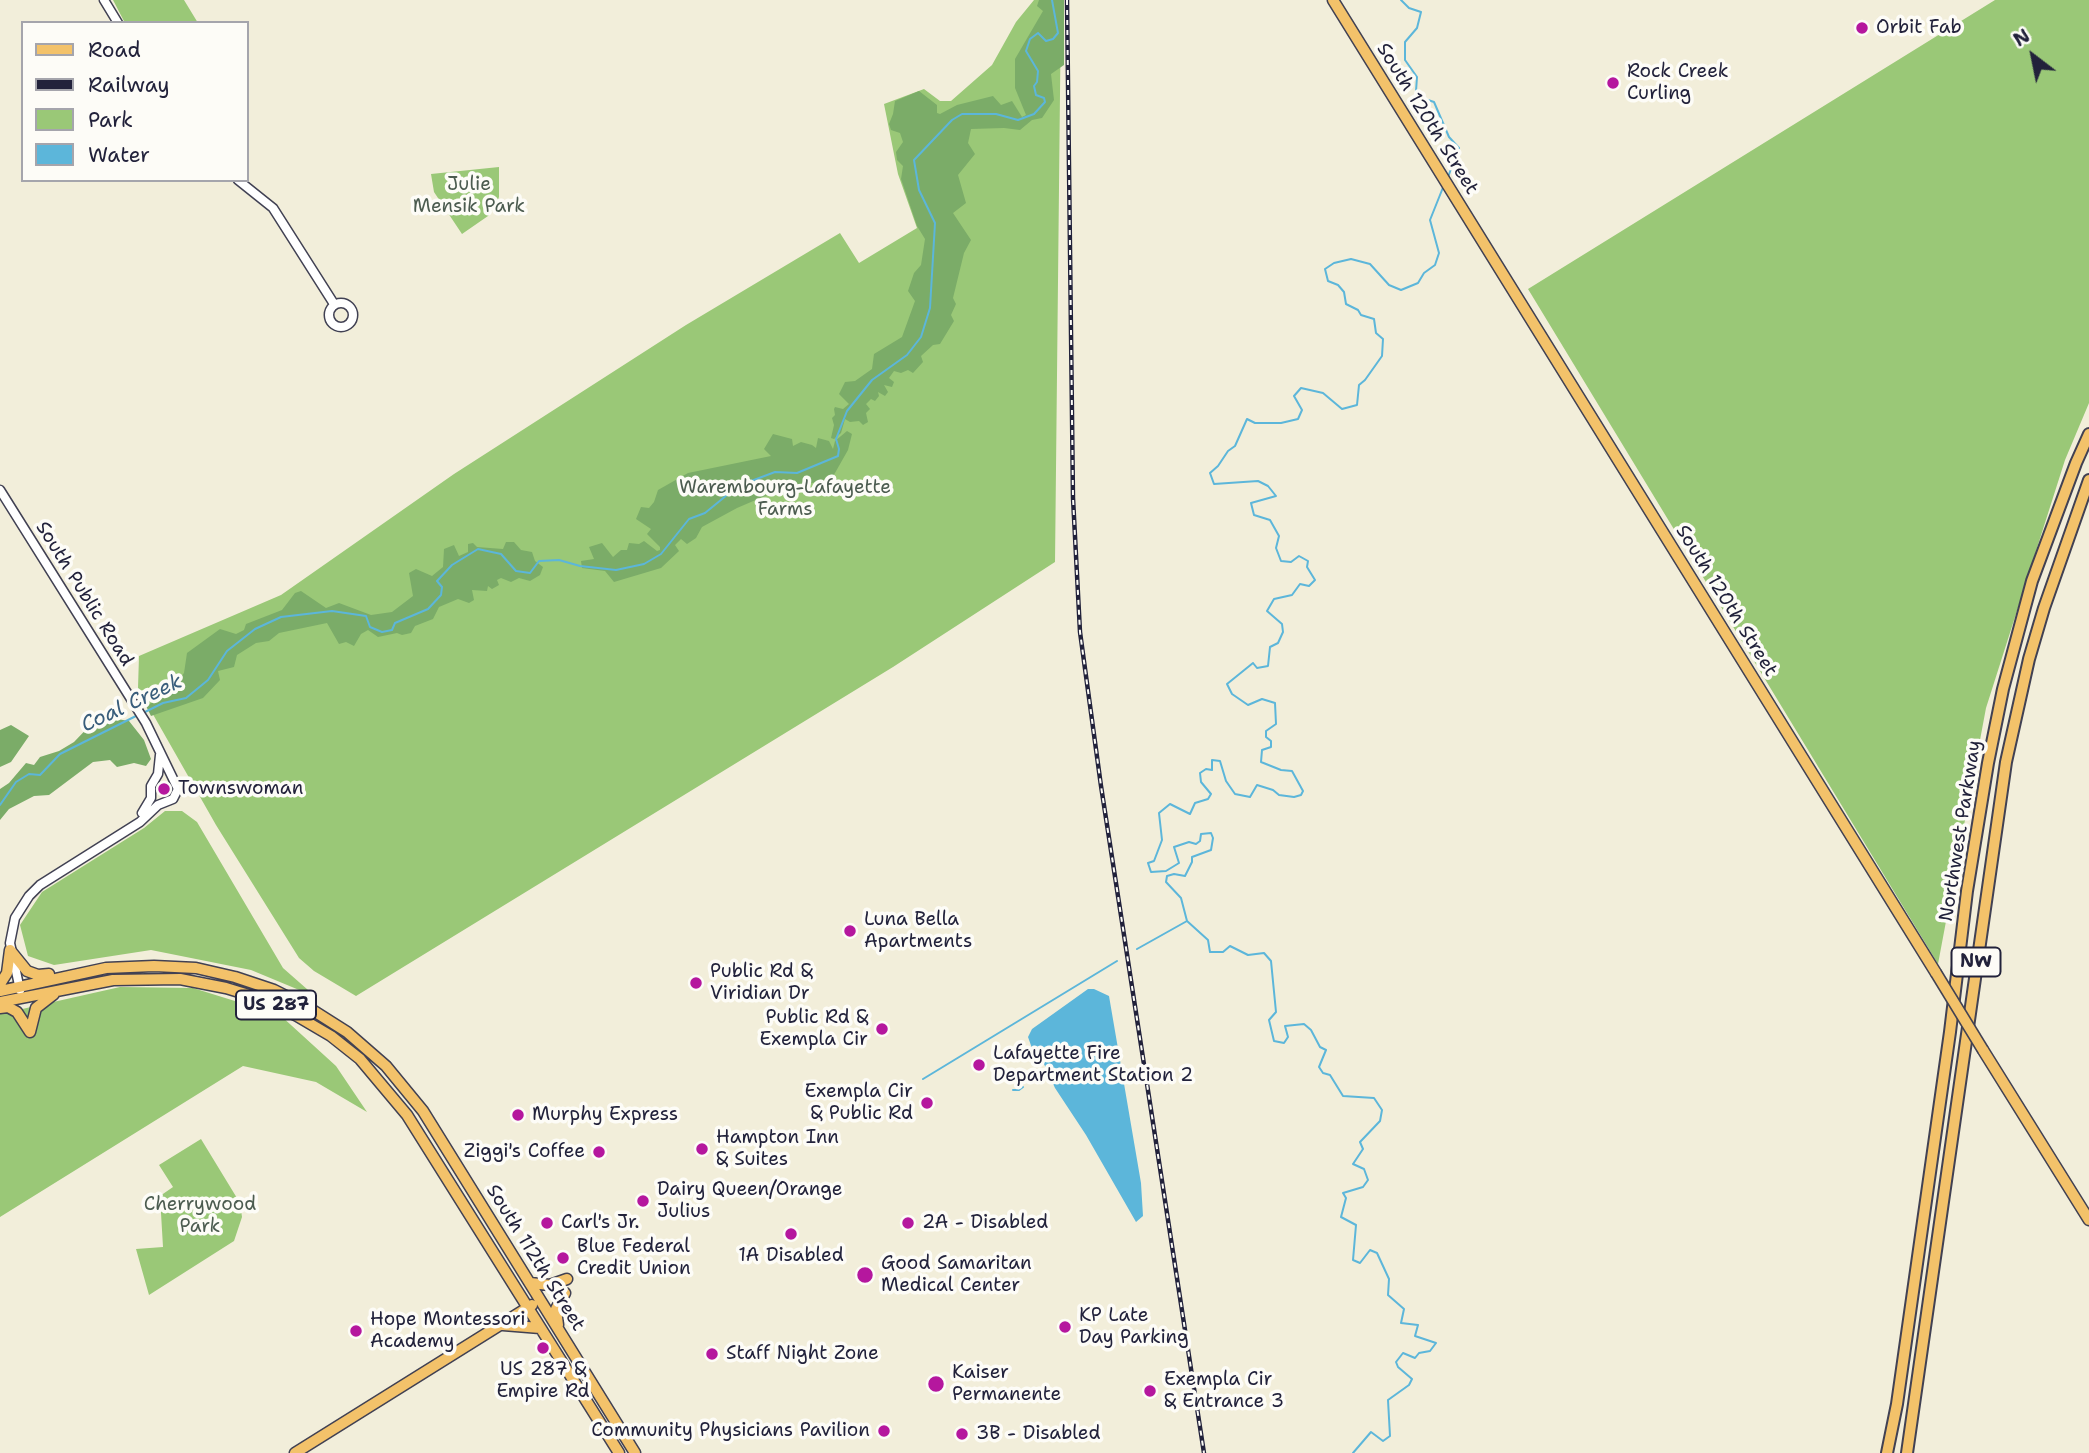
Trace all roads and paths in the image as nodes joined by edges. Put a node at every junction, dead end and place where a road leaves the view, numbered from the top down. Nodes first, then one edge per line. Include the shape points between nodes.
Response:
1 (104, 0) edge
2 (1333, 0) edge
3 (117, 21) edge
4 (241, 182) edge
5 (334, 304) dead end
6 (2089, 434) edge
7 (2089, 480) edge
8 (0, 490) edge
9 (160, 752) junction
10 (157, 777) junction
11 (173, 777) junction
12 (152, 794) junction
13 (165, 802) junction
14 (126, 831) junction
15 (10, 950) junction
16 (85, 972) junction
17 (0, 984) edge
18 (65, 988) junction
19 (0, 991) edge
20 (21, 992) junction
21 (0, 1002) edge
22 (0, 1008) edge
23 (2089, 1220) edge
24 (567, 1279) dead end
25 (530, 1283) junction
26 (565, 1293) dead end
27 (541, 1300) junction
28 (527, 1308) junction
29 (499, 1325) junction
30 (540, 1328) junction
31 (559, 1329) junction
32 (295, 1453) edge
33 (619, 1453) edge
34 (635, 1453) edge
35 (1886, 1453) edge
36 (1907, 1453) edge

1 - 3 street
2 - 23 main road, South 120th Street, bridge
4 - 5 street via 274,208
6 - 35 highway, Northwest Parkway / NW via 2032,581 1988,763 1899,1390
7 - 36 highway, Northwest Parkway / NW via 2044,608 2006,762
8 - 9 street, South Public Road
9 - 10 street
9 - 11 street, South Public Road
10 - 11 street
10 - 12 street via 151,783
11 - 13 street via 178,792
12 - 13 street
12 - 14 street
13 - 14 street
14 - 15 street via 29,896 15,918
15 - 16 main road via 27,971 38,975
15 - 17 main road via 7,973
15 - 20 street
16 - 20 main road, South 112th Street / US 287
16 - 25 main road, South 112th Street / US 287 via 128,966 196,968 274,990 347,1032 386,1066 423,1111
18 - 20 main road, South 112th Street / US 287
18 - 22 main road via 36,1008 30,1032 17,1012
18 - 28 main road, South 112th Street / US 287 via 138,978 203,983 262,999 331,1036 360,1059 407,1115
19 - 20 main road, US 287
20 - 21 main road, US 287
24 - 25 main road via 550,1285
25 - 27 main road, South 112th Street / US 287
26 - 31 main road via 556,1309
27 - 28 main road
27 - 31 main road, South 112th Street / US 287
28 - 29 main road
28 - 30 main road, South 112th Street / US 287
29 - 30 main road
29 - 32 main road
30 - 33 main road, South 112th Street / US 287
31 - 34 main road, South 112th Street / US 287

